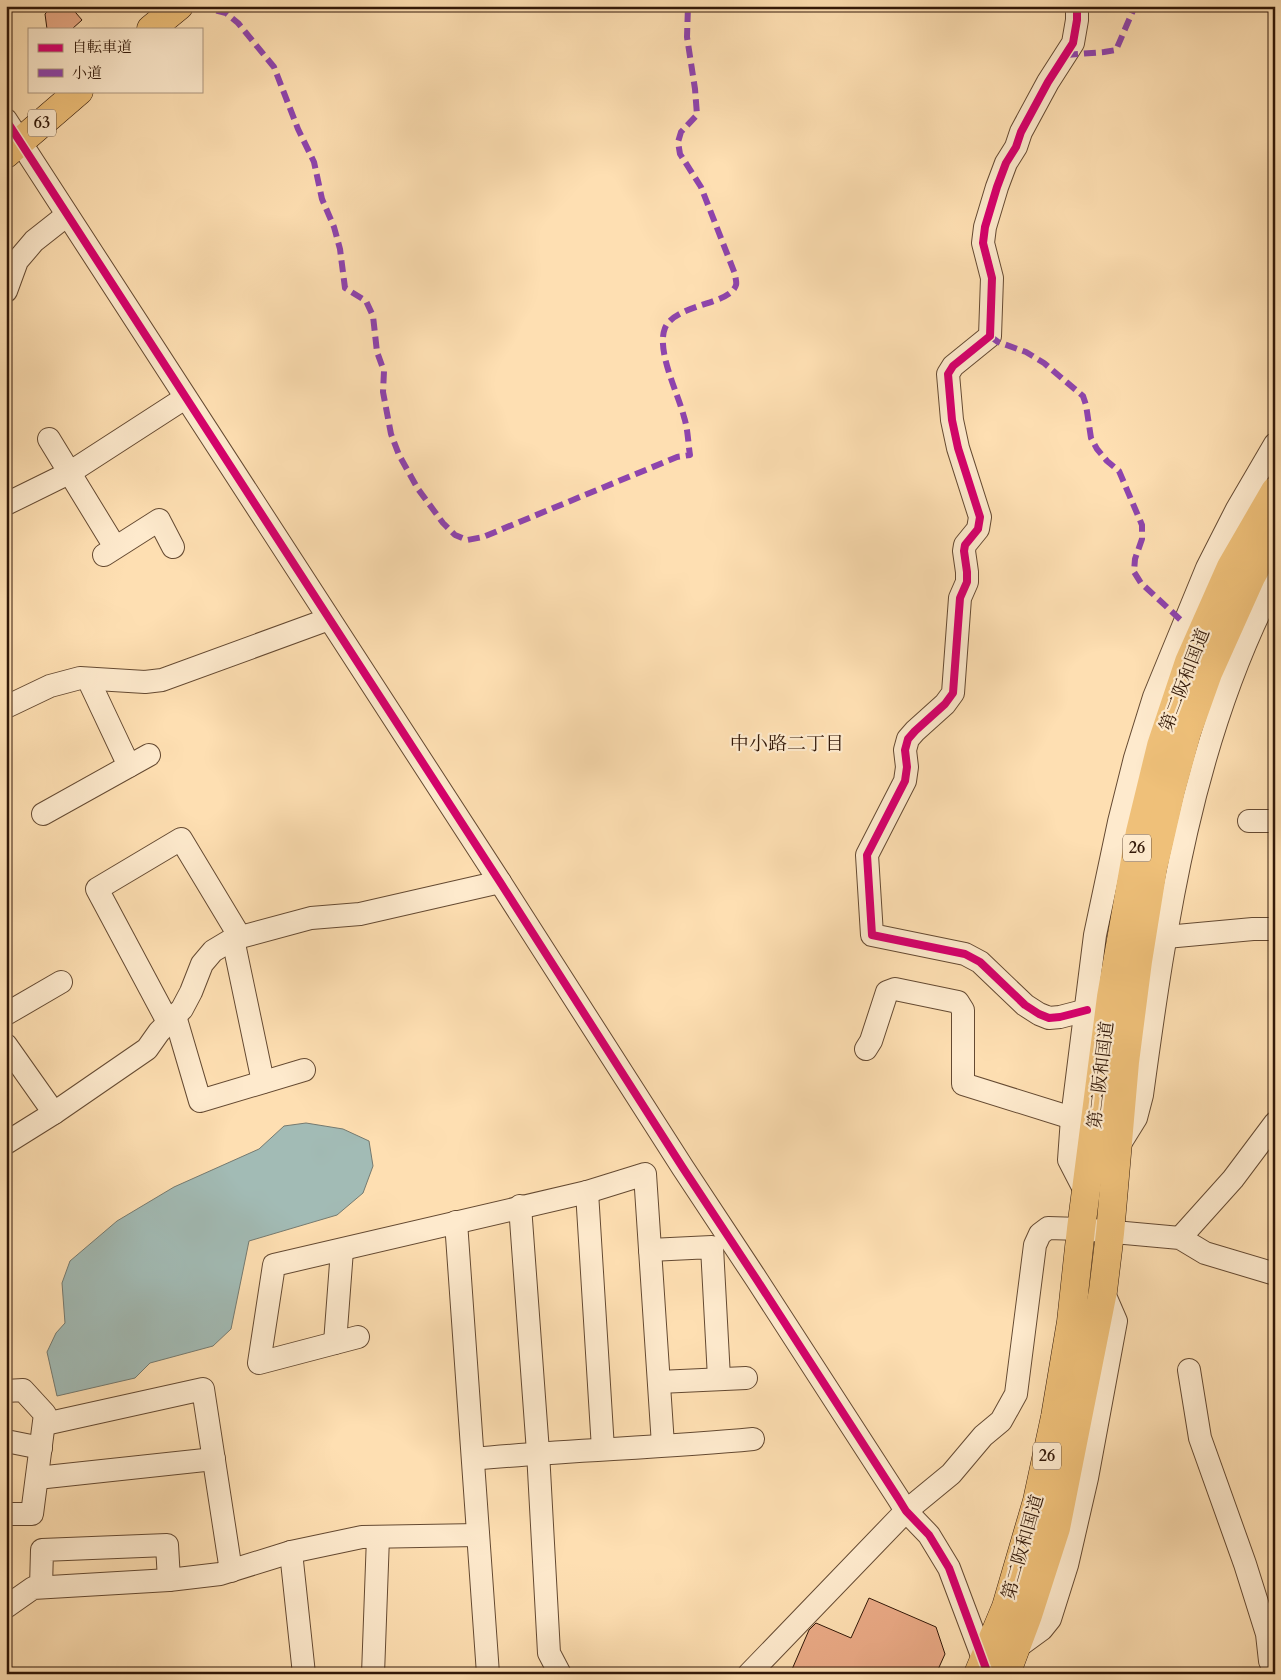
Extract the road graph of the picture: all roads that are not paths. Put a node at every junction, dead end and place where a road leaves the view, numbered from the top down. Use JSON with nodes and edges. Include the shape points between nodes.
{"nodes":[{"id":1,"x":179,"y":6,"type":"edge"},
{"id":2,"x":1077,"y":6,"type":"edge"},
{"id":3,"x":152,"y":28,"type":"edge"},
{"id":4,"x":77,"y":92,"type":"edge"},
{"id":5,"x":11,"y":139,"type":"edge"},
{"id":6,"x":67,"y":215,"type":"junction"},
{"id":7,"x":6,"y":291,"type":"edge"},
{"id":8,"x":185,"y":398,"type":"junction"},
{"id":9,"x":49,"y":439,"type":"dead end"},
{"id":10,"x":1275,"y":444,"type":"edge"},
{"id":11,"x":69,"y":473,"type":"junction"},
{"id":12,"x":1275,"y":491,"type":"edge"},
{"id":13,"x":6,"y":504,"type":"edge"},
{"id":14,"x":1275,"y":534,"type":"edge"},
{"id":15,"x":173,"y":547,"type":"dead end"},
{"id":16,"x":1275,"y":581,"type":"edge"},
{"id":17,"x":329,"y":619,"type":"junction"},
{"id":18,"x":88,"y":679,"type":"junction"},
{"id":19,"x":6,"y":706,"type":"edge"},
{"id":20,"x":149,"y":755,"type":"dead end"},
{"id":21,"x":129,"y":766,"type":"junction"},
{"id":22,"x":43,"y":814,"type":"dead end"},
{"id":23,"x":1249,"y":821,"type":"dead end"},
{"id":24,"x":1275,"y":821,"type":"edge"},
{"id":25,"x":500,"y":882,"type":"junction"},
{"id":26,"x":1275,"y":929,"type":"edge"},
{"id":27,"x":1166,"y":937,"type":"junction"},
{"id":28,"x":236,"y":938,"type":"junction"},
{"id":29,"x":61,"y":982,"type":"dead end"},
{"id":30,"x":1087,"y":1010,"type":"junction"},
{"id":31,"x":6,"y":1014,"type":"edge"},
{"id":32,"x":172,"y":1019,"type":"junction"},
{"id":33,"x":6,"y":1045,"type":"edge"},
{"id":34,"x":866,"y":1049,"type":"dead end"},
{"id":35,"x":304,"y":1070,"type":"dead end"},
{"id":36,"x":263,"y":1082,"type":"junction"},
{"id":37,"x":54,"y":1113,"type":"junction"},
{"id":38,"x":1072,"y":1118,"type":"junction"},
{"id":39,"x":1275,"y":1123,"type":"edge"},
{"id":40,"x":6,"y":1143,"type":"edge"},
{"id":41,"x":1118,"y":1147,"type":"junction"},
{"id":42,"x":1085,"y":1191,"type":"junction"},
{"id":43,"x":587,"y":1192,"type":"junction"},
{"id":44,"x":520,"y":1206,"type":"junction"},
{"id":45,"x":456,"y":1222,"type":"junction"},
{"id":46,"x":1081,"y":1229,"type":"junction"},
{"id":47,"x":1110,"y":1233,"type":"junction"},
{"id":48,"x":1180,"y":1238,"type":"junction"},
{"id":49,"x":342,"y":1250,"type":"junction"},
{"id":50,"x":650,"y":1250,"type":"junction"},
{"id":51,"x":1275,"y":1274,"type":"edge"},
{"id":52,"x":358,"y":1337,"type":"dead end"},
{"id":53,"x":335,"y":1343,"type":"junction"},
{"id":54,"x":1189,"y":1370,"type":"dead end"},
{"id":55,"x":719,"y":1378,"type":"junction"},
{"id":56,"x":746,"y":1378,"type":"dead end"},
{"id":57,"x":659,"y":1382,"type":"junction"},
{"id":58,"x":6,"y":1391,"type":"edge"},
{"id":59,"x":45,"y":1424,"type":"junction"},
{"id":60,"x":753,"y":1439,"type":"dead end"},
{"id":61,"x":6,"y":1441,"type":"edge"},
{"id":62,"x":663,"y":1445,"type":"junction"},
{"id":63,"x":41,"y":1448,"type":"junction"},
{"id":64,"x":603,"y":1449,"type":"junction"},
{"id":65,"x":538,"y":1452,"type":"junction"},
{"id":66,"x":214,"y":1458,"type":"junction"},
{"id":67,"x":473,"y":1459,"type":"junction"},
{"id":68,"x":37,"y":1478,"type":"junction"},
{"id":69,"x":906,"y":1512,"type":"junction"},
{"id":70,"x":6,"y":1514,"type":"edge"},
{"id":71,"x":478,"y":1535,"type":"junction"},
{"id":72,"x":378,"y":1537,"type":"junction"},
{"id":73,"x":291,"y":1552,"type":"junction"},
{"id":74,"x":230,"y":1571,"type":"junction"},
{"id":75,"x":169,"y":1580,"type":"junction"},
{"id":76,"x":41,"y":1587,"type":"junction"},
{"id":77,"x":6,"y":1608,"type":"edge"},
{"id":78,"x":983,"y":1669,"type":"edge"},
{"id":79,"x":1275,"y":1671,"type":"edge"},
{"id":80,"x":304,"y":1674,"type":"edge"},
{"id":81,"x":373,"y":1674,"type":"edge"},
{"id":82,"x":488,"y":1674,"type":"edge"},
{"id":83,"x":560,"y":1674,"type":"edge"},
{"id":84,"x":749,"y":1674,"type":"edge"},
{"id":85,"x":1006,"y":1674,"type":"edge"}],
"edges":[{"from":1,"to":3,"type":"main road"},
{"from":2,"to":30,"type":"street","via":[[1073,43],[1048,82],[1006,163],[985,227],[983,243],[992,278],[990,336],[953,366],[948,374],[958,448],[980,517],[978,529],[964,552],[967,582],[960,598],[953,693],[908,740],[905,781],[867,855],[872,935],[965,954],[980,962],[1026,1005],[1049,1018]]},
{"from":4,"to":5,"type":"main road","number":"63"},
{"from":5,"to":6,"type":"street"},
{"from":6,"to":7,"type":"street","via":[[34,241],[17,261]]},
{"from":6,"to":8,"type":"street"},
{"from":8,"to":11,"type":"street"},
{"from":8,"to":17,"type":"street"},
{"from":9,"to":11,"type":"street"},
{"from":10,"to":30,"type":"street","via":[[1236,509],[1207,568],[1154,697],[1119,822],[1096,935]]},
{"from":11,"to":13,"type":"street"},
{"from":11,"to":15,"type":"street","via":[[109,552],[159,520]]},
{"from":12,"to":42,"type":"main road","name":"第二阪和国道","number":"26","via":[[1231,567],[1189,662],[1161,746],[1140,832],[1112,987]]},
{"from":14,"to":41,"type":"main road","name":"第二阪和国道","number":"26","via":[[1251,577],[1208,673],[1171,790],[1153,868],[1138,961]]},
{"from":16,"to":27,"type":"street","via":[[1217,717],[1185,833]]},
{"from":17,"to":18,"type":"street","via":[[162,680]]},
{"from":17,"to":25,"type":"street"},
{"from":18,"to":19,"type":"street","via":[[50,686]]},
{"from":18,"to":21,"type":"street"},
{"from":20,"to":21,"type":"street"},
{"from":21,"to":22,"type":"street"},
{"from":23,"to":24,"type":"street"},
{"from":25,"to":28,"type":"street","via":[[360,914],[311,918]]},
{"from":25,"to":69,"type":"street"},
{"from":26,"to":27,"type":"street"},
{"from":27,"to":41,"type":"street","via":[[1142,1095],[1136,1118]]},
{"from":28,"to":32,"type":"street","via":[[213,951],[202,964],[182,1009]]},
{"from":28,"to":32,"type":"street","via":[[181,838],[97,889]]},
{"from":28,"to":36,"type":"street"},
{"from":29,"to":31,"type":"street"},
{"from":30,"to":38,"type":"street"},
{"from":32,"to":36,"type":"street","via":[[200,1101]]},
{"from":32,"to":37,"type":"street","via":[[147,1049]]},
{"from":33,"to":37,"type":"street"},
{"from":34,"to":38,"type":"street","via":[[887,992],[895,989],[958,1002],[963,1010],[963,1084]]},
{"from":35,"to":36,"type":"street"},
{"from":37,"to":40,"type":"street"},
{"from":38,"to":42,"type":"street","via":[[1069,1160]]},
{"from":39,"to":48,"type":"street","via":[[1233,1179]]},
{"from":41,"to":47,"type":"main road","name":"第二阪和国道","number":"26"},
{"from":42,"to":46,"type":"main road","name":"第二阪和国道","number":"26"},
{"from":43,"to":44,"type":"street"},
{"from":43,"to":50,"type":"street","via":[[645,1174]]},
{"from":43,"to":64,"type":"street"},
{"from":44,"to":45,"type":"street"},
{"from":44,"to":65,"type":"street"},
{"from":45,"to":49,"type":"street"},
{"from":45,"to":67,"type":"street"},
{"from":46,"to":47,"type":"street"},
{"from":46,"to":69,"type":"street","via":[[1048,1228],[1035,1244],[1016,1394],[1001,1422],[983,1436],[952,1474]]},
{"from":46,"to":78,"type":"main road","name":"第二阪和国道","number":"26","via":[[1071,1322],[1037,1501],[1006,1607]]},
{"from":47,"to":48,"type":"street"},
{"from":47,"to":85,"type":"main road","name":"第二阪和国道","number":"26","via":[[1103,1291],[1056,1528]]},
{"from":48,"to":51,"type":"street","via":[[1205,1253]]},
{"from":49,"to":53,"type":"street"},
{"from":49,"to":53,"type":"street","via":[[274,1265],[259,1363]]},
{"from":50,"to":55,"type":"street","via":[[712,1247]]},
{"from":50,"to":57,"type":"street"},
{"from":52,"to":53,"type":"street"},
{"from":54,"to":79,"type":"street","via":[[1200,1438],[1245,1564]]},
{"from":55,"to":56,"type":"street"},
{"from":55,"to":57,"type":"street"},
{"from":57,"to":62,"type":"street"},
{"from":58,"to":59,"type":"street","via":[[23,1390],[45,1414]]},
{"from":59,"to":63,"type":"street"},
{"from":59,"to":66,"type":"street","via":[[203,1389]]},
{"from":60,"to":62,"type":"street"},
{"from":61,"to":63,"type":"street"},
{"from":62,"to":64,"type":"street"},
{"from":63,"to":68,"type":"street"},
{"from":64,"to":65,"type":"street"},
{"from":65,"to":67,"type":"street"},
{"from":65,"to":83,"type":"street","via":[[549,1653]]},
{"from":66,"to":68,"type":"street"},
{"from":66,"to":74,"type":"street"},
{"from":67,"to":71,"type":"street"},
{"from":68,"to":70,"type":"street","via":[[32,1514]]},
{"from":69,"to":78,"type":"street","via":[[929,1535],[949,1568]]},
{"from":69,"to":84,"type":"street"},
{"from":71,"to":72,"type":"street"},
{"from":71,"to":82,"type":"street"},
{"from":72,"to":73,"type":"street","via":[[362,1537]]},
{"from":72,"to":81,"type":"street"},
{"from":73,"to":74,"type":"street"},
{"from":73,"to":80,"type":"street"},
{"from":74,"to":75,"type":"street"},
{"from":75,"to":76,"type":"street"},
{"from":75,"to":76,"type":"street","via":[[167,1545],[42,1550]]},
{"from":76,"to":77,"type":"street","via":[[33,1588]]}]}
